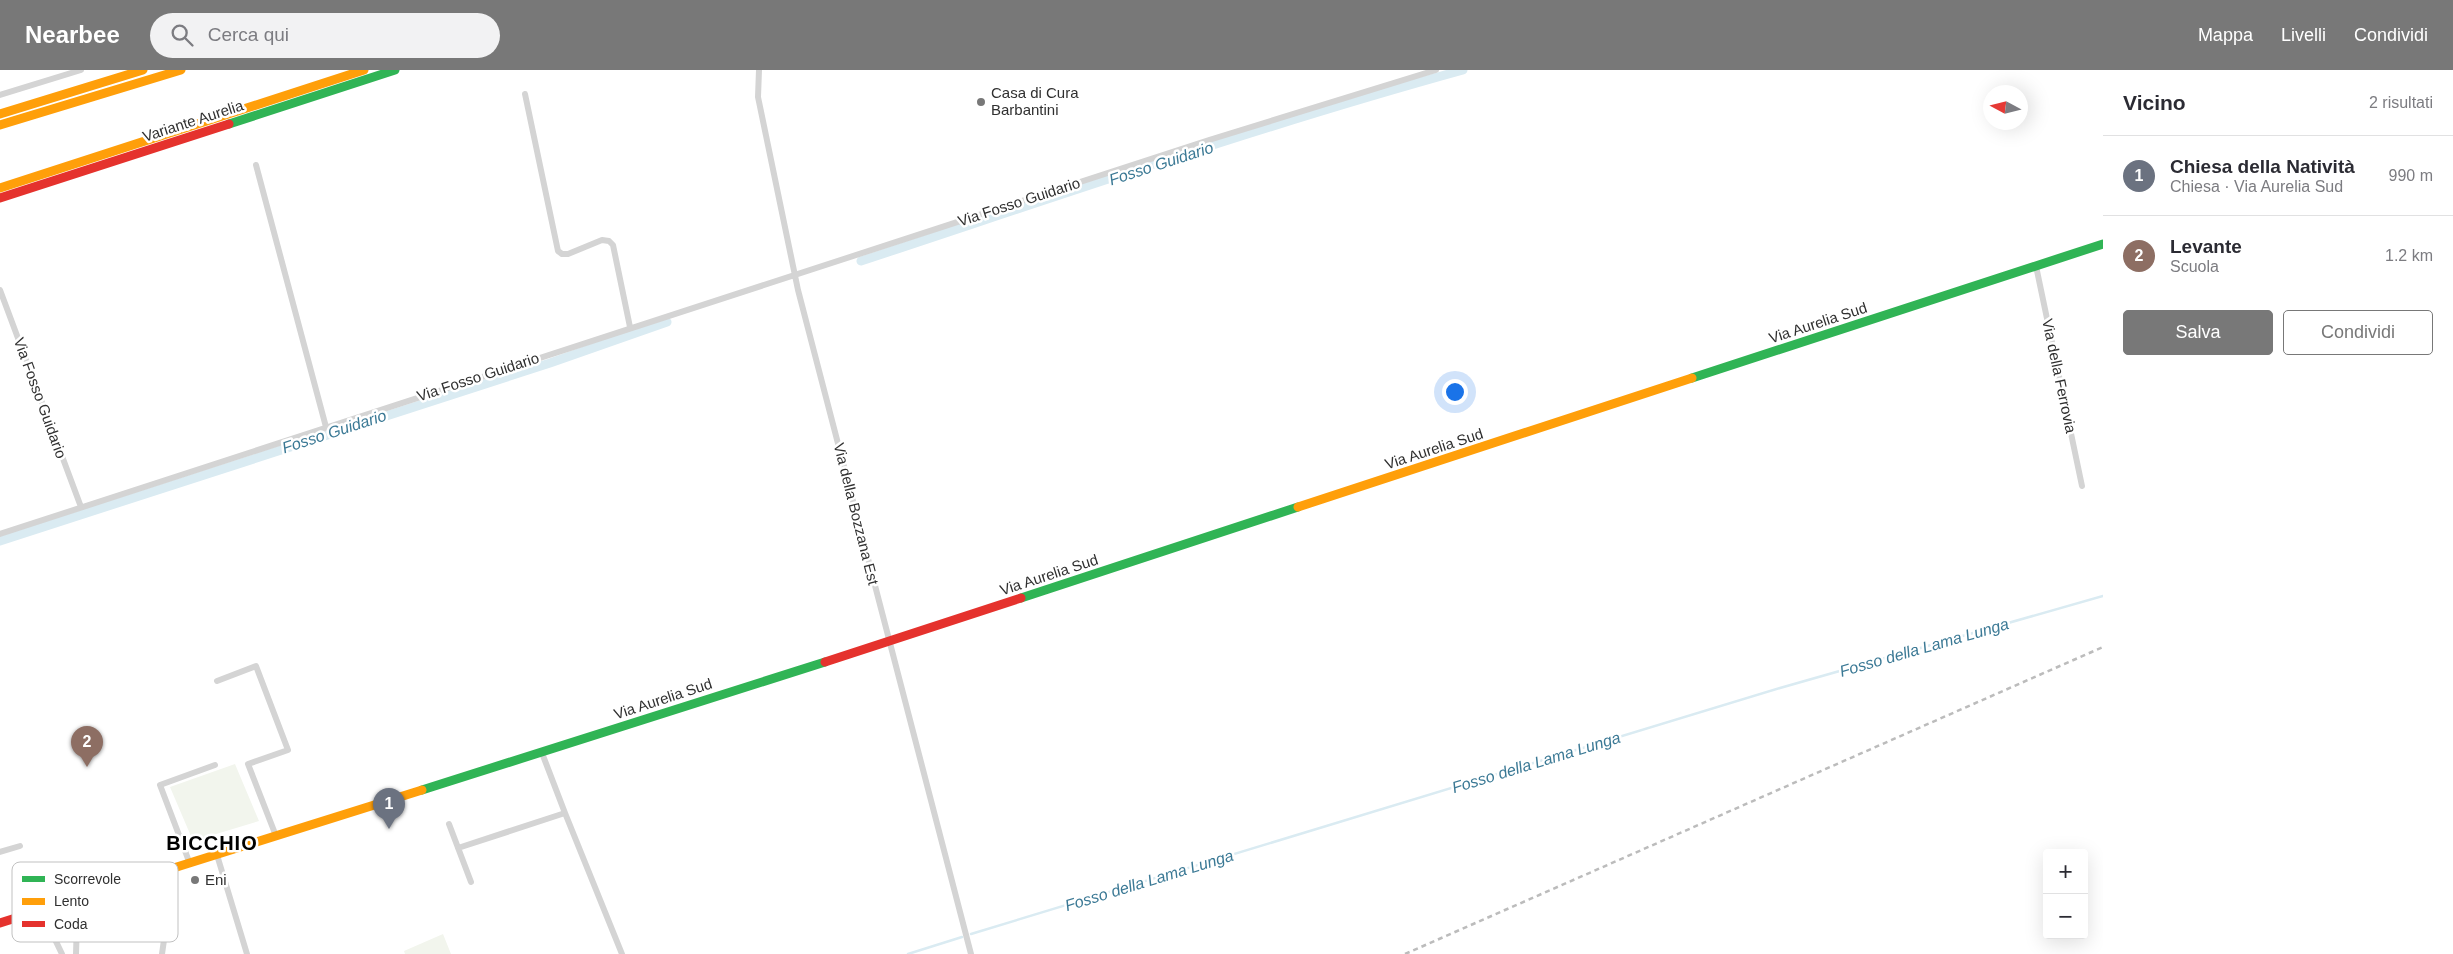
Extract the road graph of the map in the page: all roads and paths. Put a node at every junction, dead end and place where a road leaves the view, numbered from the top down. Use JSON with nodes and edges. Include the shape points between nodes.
{"nodes":[{"id":1,"x":81,"y":70,"type":"edge"},
{"id":2,"x":143,"y":70,"type":"edge"},
{"id":3,"x":182,"y":70,"type":"edge"},
{"id":4,"x":364,"y":70,"type":"edge"},
{"id":5,"x":395,"y":70,"type":"edge"},
{"id":6,"x":759,"y":70,"type":"edge"},
{"id":7,"x":1436,"y":70,"type":"edge"},
{"id":8,"x":525,"y":94,"type":"dead end"},
{"id":9,"x":0,"y":95,"type":"edge"},
{"id":10,"x":0,"y":114,"type":"edge"},
{"id":11,"x":0,"y":125,"type":"edge"},
{"id":12,"x":256,"y":165,"type":"dead end"},
{"id":13,"x":0,"y":188,"type":"edge"},
{"id":14,"x":0,"y":198,"type":"edge"},
{"id":15,"x":2103,"y":244,"type":"edge"},
{"id":16,"x":2036,"y":266,"type":"junction"},
{"id":17,"x":794,"y":274,"type":"junction"},
{"id":18,"x":0,"y":290,"type":"edge"},
{"id":19,"x":630,"y":327,"type":"junction"},
{"id":20,"x":326,"y":427,"type":"junction"},
{"id":21,"x":2082,"y":486,"type":"dead end"},
{"id":22,"x":81,"y":507,"type":"junction"},
{"id":23,"x":0,"y":534,"type":"edge"},
{"id":24,"x":888,"y":641,"type":"junction"},
{"id":25,"x":216,"y":682,"type":"dead end"},
{"id":26,"x":542,"y":753,"type":"junction"},
{"id":27,"x":214,"y":765,"type":"dead end"},
{"id":28,"x":565,"y":813,"type":"junction"},
{"id":29,"x":449,"y":824,"type":"dead end"},
{"id":30,"x":276,"y":836,"type":"junction"},
{"id":31,"x":20,"y":846,"type":"dead end"},
{"id":32,"x":458,"y":848,"type":"junction"},
{"id":33,"x":0,"y":852,"type":"edge"},
{"id":34,"x":217,"y":856,"type":"junction"},
{"id":35,"x":190,"y":864,"type":"junction"},
{"id":36,"x":178,"y":868,"type":"edge"},
{"id":37,"x":471,"y":882,"type":"dead end"},
{"id":38,"x":12,"y":919,"type":"edge"},
{"id":39,"x":0,"y":923,"type":"edge"},
{"id":40,"x":56,"y":942,"type":"edge"},
{"id":41,"x":62,"y":954,"type":"edge"},
{"id":42,"x":247,"y":954,"type":"edge"},
{"id":43,"x":622,"y":954,"type":"edge"},
{"id":44,"x":972,"y":954,"type":"edge"}],
"edges":[{"from":1,"to":9,"type":"street"},
{"from":2,"to":10,"type":"main road"},
{"from":3,"to":11,"type":"main road"},
{"from":4,"to":13,"type":"main road","name":"Variante Aurelia"},
{"from":5,"to":14,"type":"main road","name":"Variante Aurelia"},
{"from":6,"to":17,"type":"street","name":"Via della Bozzana Est","via":[[758,97]]},
{"from":7,"to":17,"type":"street","name":"Via Fosso Guidario"},
{"from":8,"to":19,"type":"street","via":[[558,251],[568,254],[602,240],[613,245]]},
{"from":12,"to":20,"type":"street"},
{"from":15,"to":16,"type":"main road","name":"Via Aurelia Sud"},
{"from":16,"to":21,"type":"street","name":"Via della Ferrovia"},
{"from":16,"to":24,"type":"main road","name":"Via Aurelia Sud"},
{"from":17,"to":19,"type":"street","name":"Via Fosso Guidario"},
{"from":17,"to":24,"type":"street","name":"Via della Bozzana Est"},
{"from":18,"to":22,"type":"street","name":"Via Fosso Guidario"},
{"from":19,"to":20,"type":"street","name":"Via Fosso Guidario"},
{"from":20,"to":22,"type":"street","name":"Via Fosso Guidario"},
{"from":22,"to":23,"type":"street","name":"Via Fosso Guidario"},
{"from":24,"to":26,"type":"main road","name":"Via Aurelia Sud"},
{"from":24,"to":44,"type":"street","name":"Via della Bozzana Est"},
{"from":25,"to":30,"type":"street","via":[[256,666],[288,750],[248,764]]},
{"from":26,"to":28,"type":"street"},
{"from":26,"to":30,"type":"main road","name":"Via Aurelia Sud"},
{"from":27,"to":35,"type":"street","via":[[160,785]]},
{"from":28,"to":32,"type":"street"},
{"from":28,"to":43,"type":"street"},
{"from":29,"to":32,"type":"street"},
{"from":30,"to":34,"type":"main road","name":"Via Aurelia Sud"},
{"from":31,"to":33,"type":"street"},
{"from":32,"to":37,"type":"street"},
{"from":34,"to":35,"type":"main road","name":"Via Aurelia Sud"},
{"from":34,"to":42,"type":"street"},
{"from":35,"to":36,"type":"main road","name":"Via Aurelia Sud"},
{"from":38,"to":39,"type":"main road","name":"Via Aurelia Sud"},
{"from":40,"to":41,"type":"street"}]}
